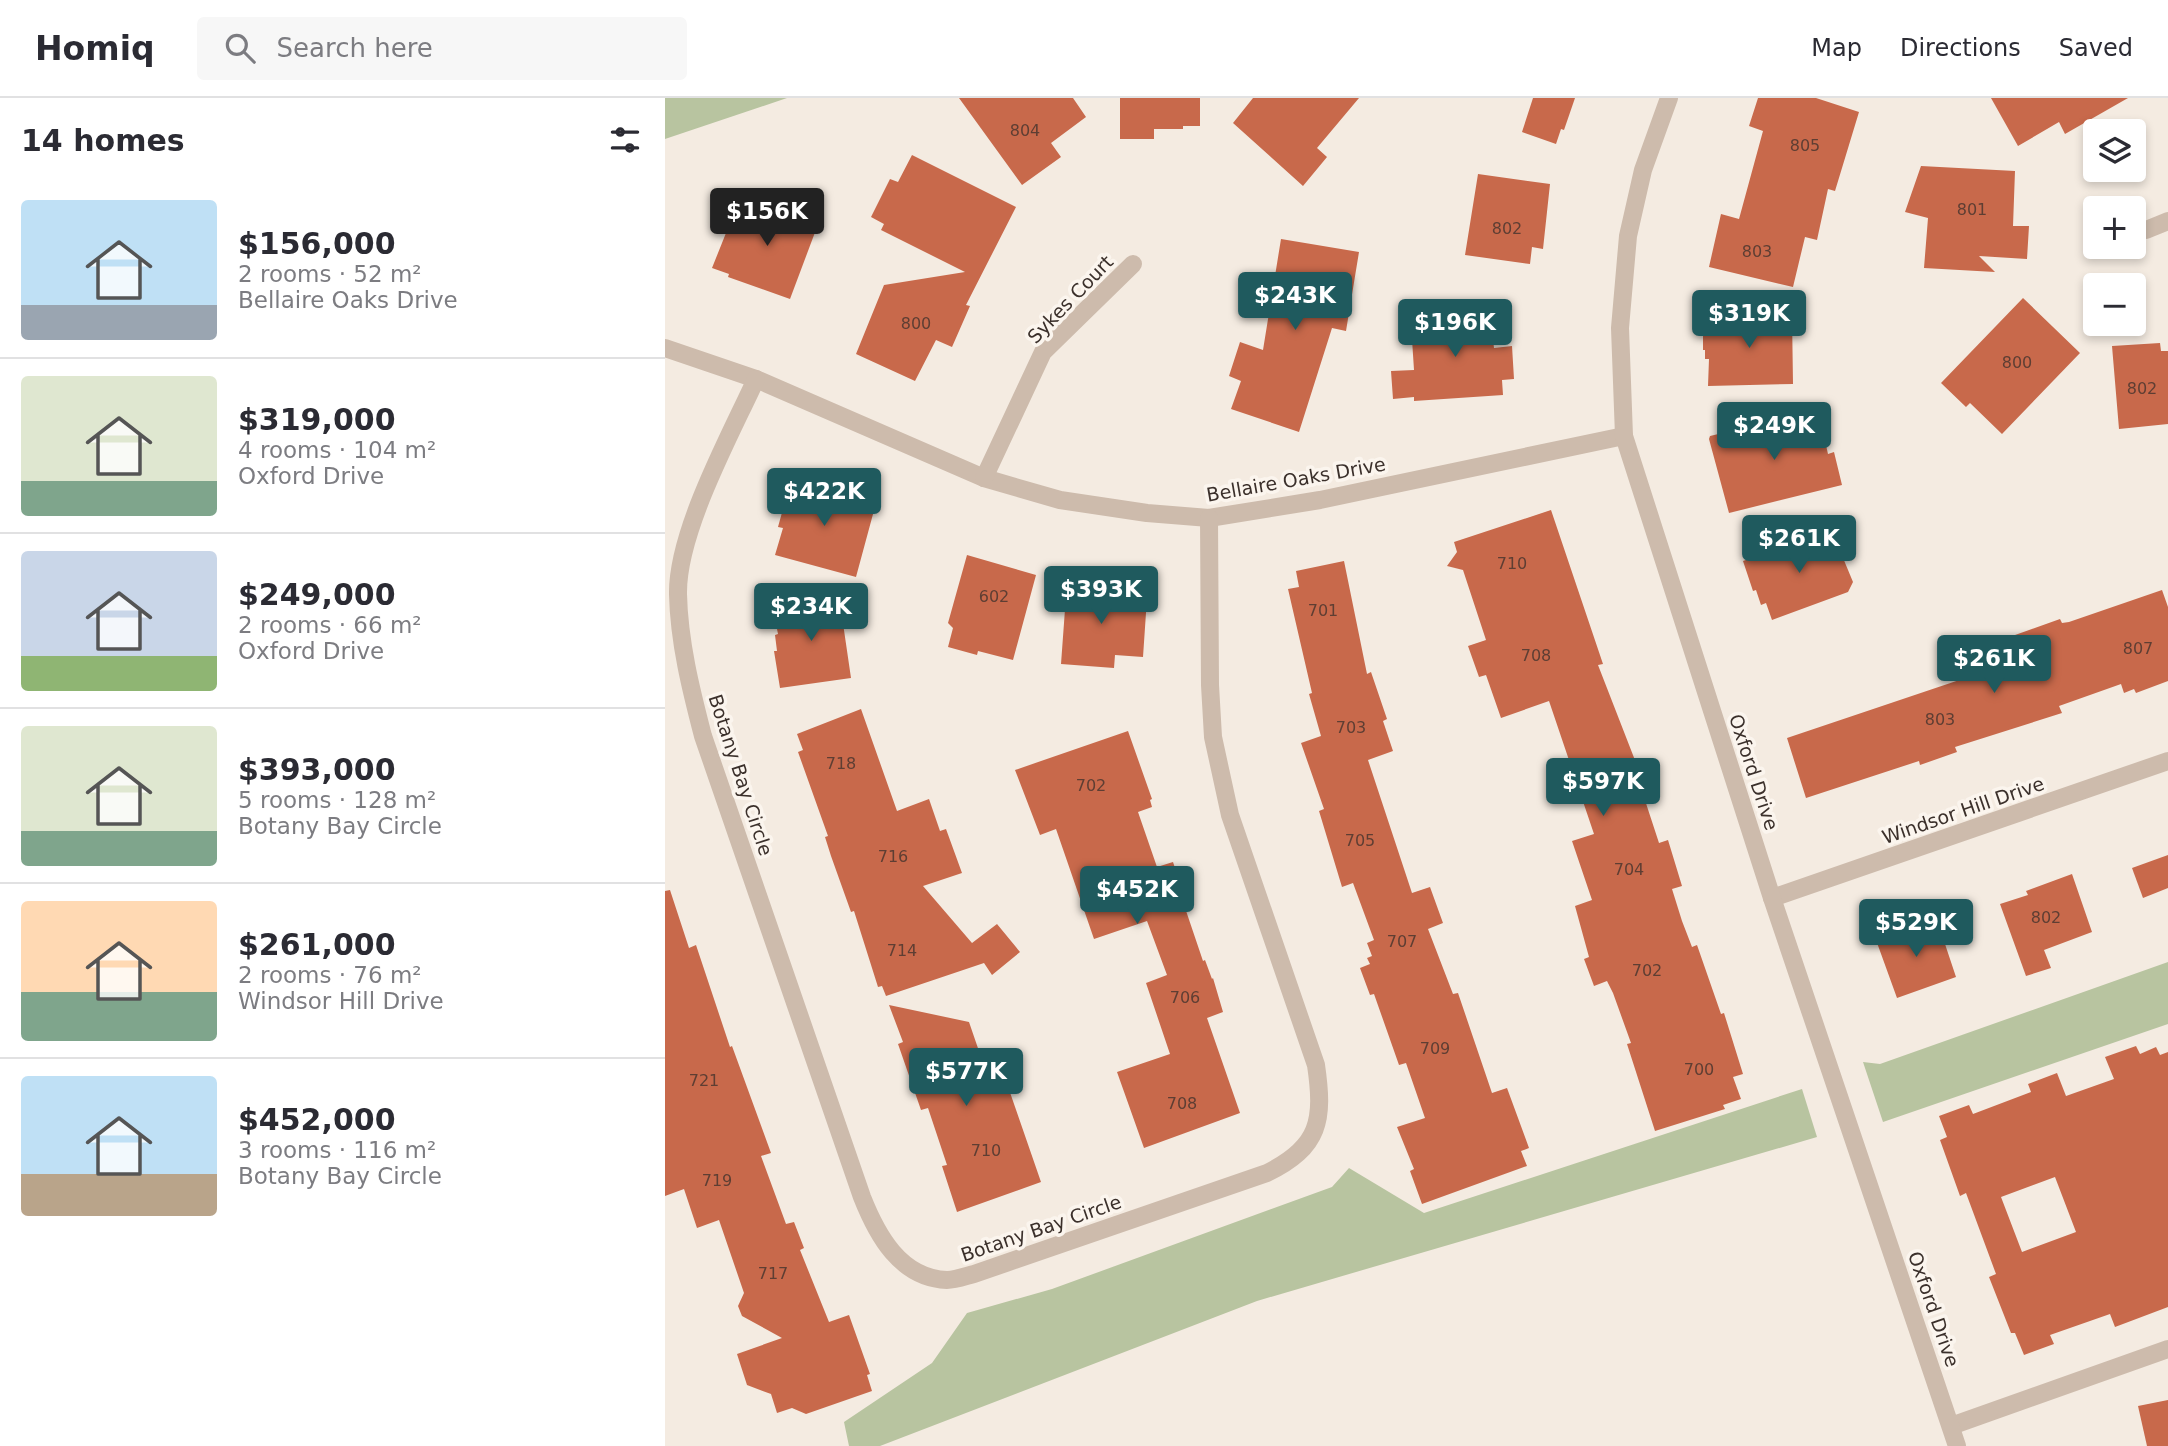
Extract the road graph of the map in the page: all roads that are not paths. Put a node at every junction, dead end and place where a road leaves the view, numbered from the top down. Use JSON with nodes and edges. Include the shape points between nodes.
{"nodes":[{"id":1,"x":1669,"y":98,"type":"edge"},
{"id":2,"x":2168,"y":221,"type":"edge"},
{"id":3,"x":2146,"y":230,"type":"dead end"},
{"id":4,"x":1133,"y":264,"type":"dead end"},
{"id":5,"x":665,"y":348,"type":"edge"},
{"id":6,"x":756,"y":379,"type":"junction"},
{"id":7,"x":1624,"y":436,"type":"junction"},
{"id":8,"x":984,"y":478,"type":"junction"},
{"id":9,"x":1209,"y":517,"type":"junction"},
{"id":10,"x":2168,"y":761,"type":"edge"},
{"id":11,"x":1772,"y":898,"type":"junction"},
{"id":12,"x":2168,"y":1349,"type":"edge"},
{"id":13,"x":1951,"y":1426,"type":"junction"},
{"id":14,"x":1957,"y":1446,"type":"edge"}],
"edges":[{"from":1,"to":7,"type":"street","name":"Oxford Drive","via":[[1643,170],[1628,236],[1619,328]]},
{"from":2,"to":3,"type":"street"},
{"from":4,"to":8,"type":"street","name":"Sykes Court","via":[[1043,352]]},
{"from":5,"to":6,"type":"street","name":"Bellaire Oaks Drive"},
{"from":6,"to":8,"type":"street","name":"Bellaire Oaks Drive"},
{"from":6,"to":9,"type":"street","name":"Botany Bay Circle","via":[[695,515],[682,563],[678,593],[689,679],[703,736],[872,1222],[897,1258],[930,1277],[949,1280],[974,1274],[1267,1173],[1307,1146],[1317,1123],[1316,1065],[1230,815],[1213,737]]},
{"from":7,"to":9,"type":"street","name":"Bellaire Oaks Drive","via":[[1320,500]]},
{"from":7,"to":11,"type":"street","name":"Oxford Drive"},
{"from":8,"to":9,"type":"street","name":"Bellaire Oaks Drive","via":[[1061,499],[1147,513]]},
{"from":10,"to":11,"type":"street","name":"Windsor Hill Drive"},
{"from":11,"to":13,"type":"street","name":"Oxford Drive"},
{"from":12,"to":13,"type":"street"},
{"from":13,"to":14,"type":"street","name":"Oxford Drive"}]}
